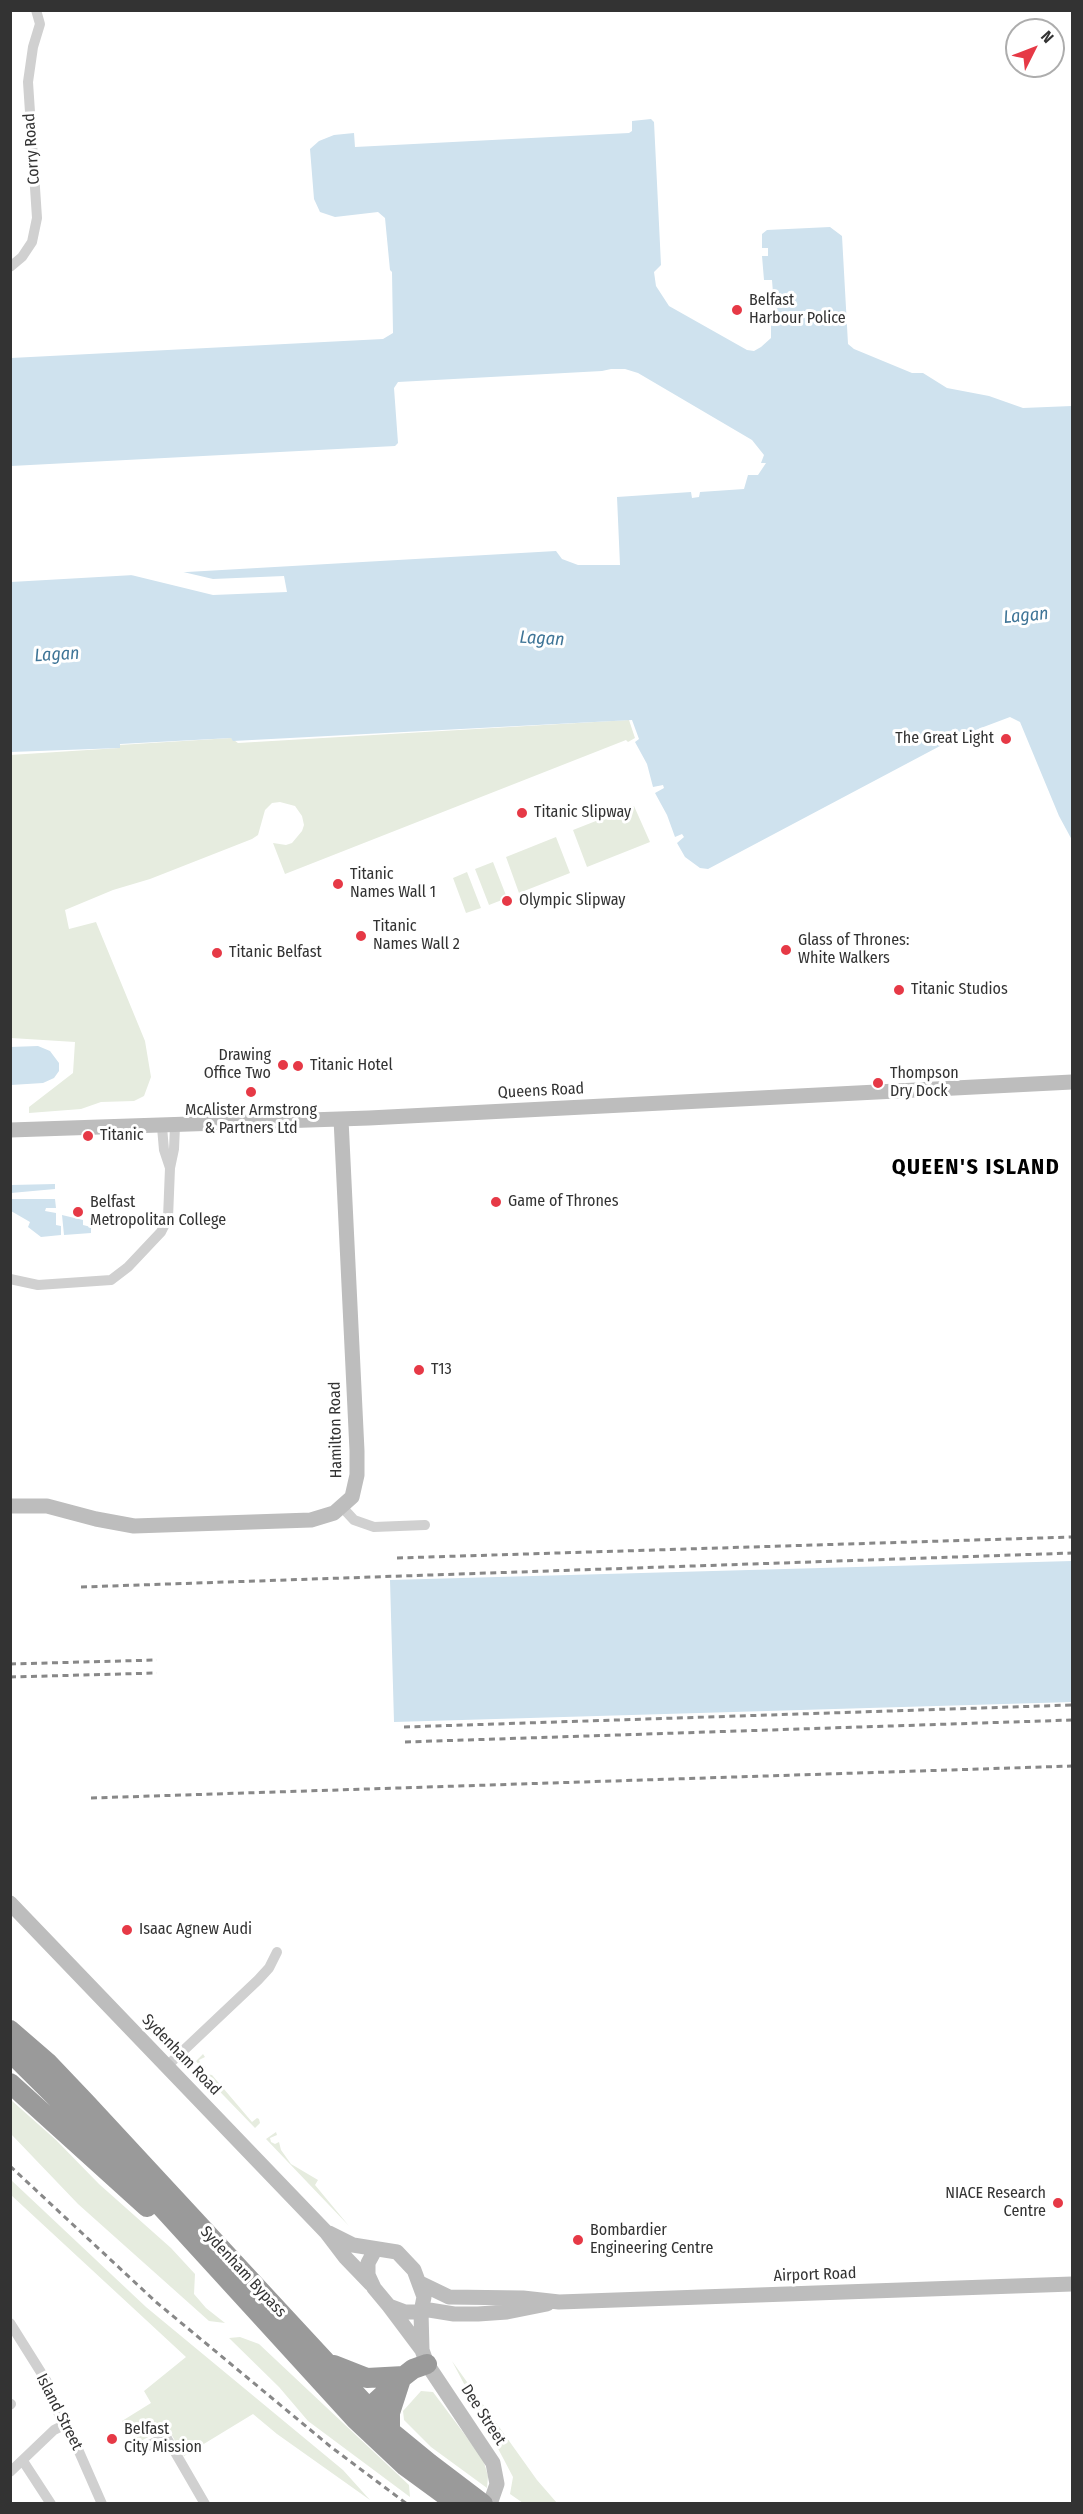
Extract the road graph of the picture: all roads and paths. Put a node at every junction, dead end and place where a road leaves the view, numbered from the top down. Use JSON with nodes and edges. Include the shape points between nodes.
{"nodes":[{"id":1,"x":36,"y":10,"type":"edge"},
{"id":2,"x":10,"y":267,"type":"edge"},
{"id":3,"x":1072,"y":1082,"type":"edge"},
{"id":4,"x":341,"y":1119,"type":"junction"},
{"id":5,"x":169,"y":1126,"type":"junction"},
{"id":6,"x":10,"y":1130,"type":"edge"},
{"id":7,"x":10,"y":1279,"type":"edge"},
{"id":8,"x":10,"y":1506,"type":"edge"},
{"id":9,"x":342,"y":1507,"type":"junction"},
{"id":10,"x":425,"y":1525,"type":"dead end"},
{"id":11,"x":10,"y":1903,"type":"edge"},
{"id":12,"x":277,"y":1952,"type":"dead end"},
{"id":13,"x":10,"y":2030,"type":"edge"},
{"id":14,"x":10,"y":2052,"type":"edge"},
{"id":15,"x":167,"y":2067,"type":"junction"},
{"id":16,"x":10,"y":2083,"type":"edge"},
{"id":17,"x":182,"y":2229,"type":"junction"},
{"id":18,"x":326,"y":2232,"type":"junction"},
{"id":19,"x":375,"y":2250,"type":"junction"},
{"id":20,"x":420,"y":2283,"type":"junction"},
{"id":21,"x":371,"y":2284,"type":"junction"},
{"id":22,"x":1072,"y":2284,"type":"edge"},
{"id":23,"x":559,"y":2302,"type":"junction"},
{"id":24,"x":389,"y":2306,"type":"junction"},
{"id":25,"x":422,"y":2310,"type":"junction"},
{"id":26,"x":10,"y":2323,"type":"edge"},
{"id":27,"x":424,"y":2357,"type":"junction"},
{"id":28,"x":326,"y":2362,"type":"junction"},
{"id":29,"x":402,"y":2378,"type":"junction"},
{"id":30,"x":362,"y":2414,"type":"junction"},
{"id":31,"x":66,"y":2424,"type":"junction"},
{"id":32,"x":390,"y":2431,"type":"junction"},
{"id":33,"x":143,"y":2448,"type":"dead end"},
{"id":34,"x":22,"y":2461,"type":"junction"},
{"id":35,"x":10,"y":2472,"type":"edge"},
{"id":36,"x":489,"y":2500,"type":"edge"},
{"id":37,"x":51,"y":2504,"type":"edge"},
{"id":38,"x":102,"y":2504,"type":"edge"},
{"id":39,"x":205,"y":2504,"type":"edge"},
{"id":40,"x":457,"y":2504,"type":"edge"}],
"edges":[{"from":1,"to":2,"type":"street","name":"Corry Road","via":[[40,24],[28,82],[37,218],[32,242]]},
{"from":3,"to":4,"type":"street","name":"Queens Road"},
{"from":4,"to":5,"type":"street","name":"Queens Road"},
{"from":4,"to":9,"type":"street","name":"Hamilton Road","via":[[357,1451],[352,1497]]},
{"from":5,"to":6,"type":"street","name":"Queens Road"},
{"from":5,"to":7,"type":"street","via":[[164,1150],[170,1168],[168,1218],[161,1232],[128,1268],[111,1280],[38,1285]]},
{"from":8,"to":9,"type":"street","via":[[47,1506],[134,1526],[311,1520]]},
{"from":9,"to":10,"type":"street","via":[[354,1520],[374,1527]]},
{"from":11,"to":15,"type":"street","name":"Sydenham Road"},
{"from":12,"to":15,"type":"street","via":[[258,1980]]},
{"from":13,"to":28,"type":"highway","name":"Sydenham Bypass","via":[[47,2062]]},
{"from":14,"to":17,"type":"highway","name":"Sydenham Bypass","via":[[67,2106]]},
{"from":15,"to":18,"type":"street","name":"Sydenham Road"},
{"from":16,"to":17,"type":"highway","via":[[153,2213]]},
{"from":17,"to":30,"type":"highway","name":"Sydenham Bypass"},
{"from":18,"to":19,"type":"street","name":"Sydenham Road"},
{"from":18,"to":21,"type":"street","name":"Sydenham Road"},
{"from":19,"to":20,"type":"street","via":[[397,2252]]},
{"from":19,"to":21,"type":"street","via":[[368,2264]]},
{"from":20,"to":23,"type":"street","name":"Airport Road","via":[[449,2297]]},
{"from":20,"to":25,"type":"street"},
{"from":21,"to":24,"type":"street"},
{"from":22,"to":23,"type":"street","name":"Airport Road"},
{"from":23,"to":25,"type":"street","name":"Airport Road","via":[[478,2314]]},
{"from":24,"to":25,"type":"street","via":[[405,2312]]},
{"from":24,"to":27,"type":"street","name":"Dee Street"},
{"from":25,"to":27,"type":"street"},
{"from":26,"to":31,"type":"street","name":"Island Street","via":[[47,2382],[53,2403]]},
{"from":27,"to":29,"type":"highway"},
{"from":27,"to":36,"type":"street","name":"Dee Street","via":[[494,2463],[497,2473]]},
{"from":28,"to":29,"type":"highway","via":[[367,2378]]},
{"from":28,"to":30,"type":"highway","name":"Sydenham Bypass"},
{"from":29,"to":30,"type":"highway"},
{"from":29,"to":32,"type":"highway","via":[[390,2413]]},
{"from":30,"to":32,"type":"highway","name":"Sydenham Bypass"},
{"from":30,"to":40,"type":"highway","name":"Sydenham Bypass","via":[[405,2466]]},
{"from":31,"to":34,"type":"street","via":[[54,2430]]},
{"from":31,"to":38,"type":"street","name":"Island Street"},
{"from":32,"to":36,"type":"highway","name":"Sydenham Bypass","via":[[429,2463]]},
{"from":33,"to":39,"type":"street","via":[[164,2433]]},
{"from":34,"to":35,"type":"street"},
{"from":34,"to":37,"type":"street"}]}
